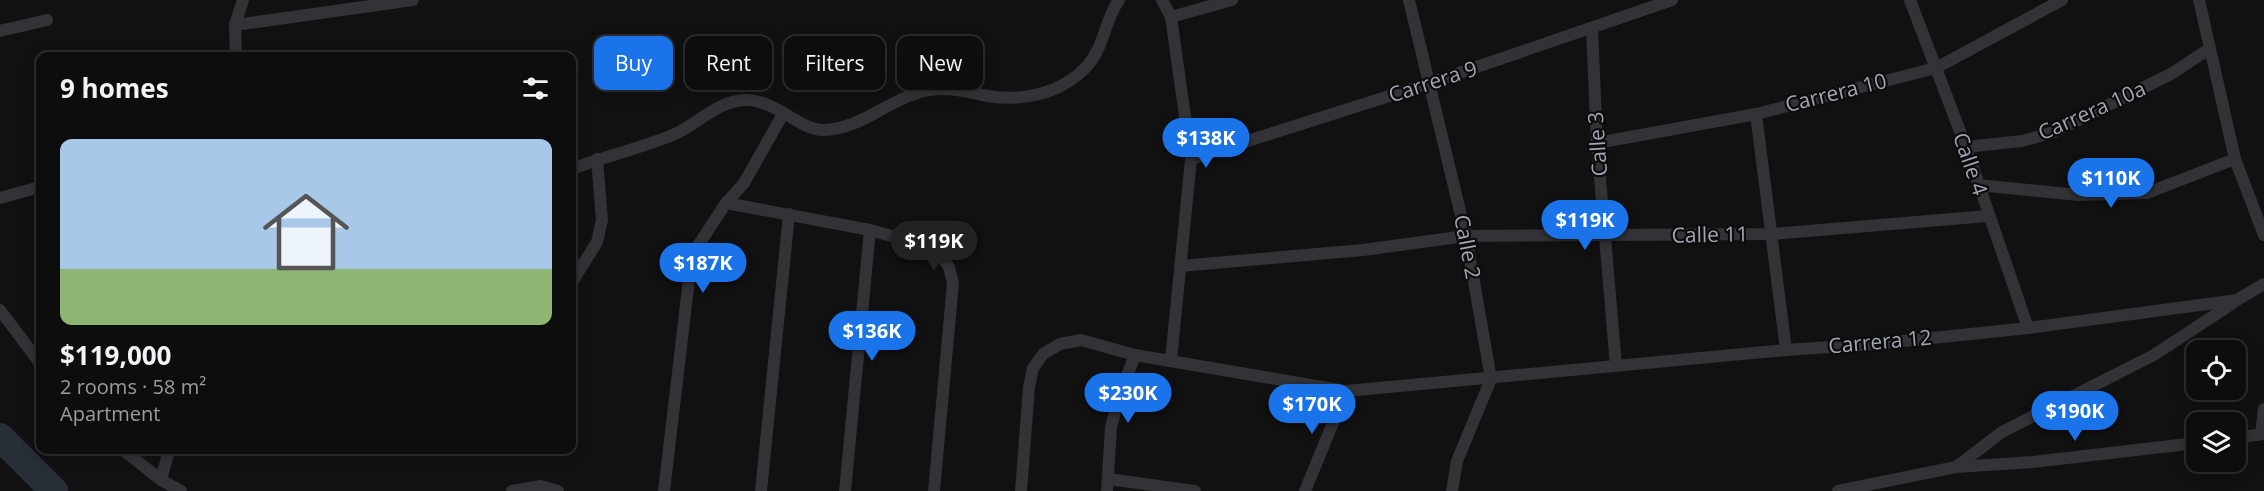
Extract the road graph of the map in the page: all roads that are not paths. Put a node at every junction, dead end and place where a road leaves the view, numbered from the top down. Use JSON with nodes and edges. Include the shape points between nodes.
{"nodes":[{"id":1,"x":243,"y":0,"type":"edge"},
{"id":2,"x":413,"y":0,"type":"edge"},
{"id":3,"x":1119,"y":0,"type":"edge"},
{"id":4,"x":1161,"y":0,"type":"edge"},
{"id":5,"x":1232,"y":0,"type":"edge"},
{"id":6,"x":1408,"y":0,"type":"edge"},
{"id":7,"x":1672,"y":0,"type":"edge"},
{"id":8,"x":1910,"y":0,"type":"edge"},
{"id":9,"x":2062,"y":0,"type":"edge"},
{"id":10,"x":2199,"y":0,"type":"edge"},
{"id":11,"x":366,"y":4,"type":"edge"},
{"id":12,"x":1171,"y":17,"type":"junction"},
{"id":13,"x":47,"y":20,"type":"dead end"},
{"id":14,"x":235,"y":25,"type":"junction"},
{"id":15,"x":1592,"y":29,"type":"junction"},
{"id":16,"x":0,"y":31,"type":"edge"},
{"id":17,"x":2209,"y":49,"type":"junction"},
{"id":18,"x":236,"y":52,"type":"edge"},
{"id":19,"x":1936,"y":68,"type":"junction"},
{"id":20,"x":1430,"y":83,"type":"junction"},
{"id":21,"x":783,"y":114,"type":"junction"},
{"id":22,"x":1756,"y":114,"type":"junction"},
{"id":23,"x":1597,"y":143,"type":"junction"},
{"id":24,"x":1966,"y":147,"type":"junction"},
{"id":25,"x":597,"y":159,"type":"junction"},
{"id":26,"x":1191,"y":159,"type":"junction"},
{"id":27,"x":2235,"y":159,"type":"junction"},
{"id":28,"x":576,"y":167,"type":"edge"},
{"id":29,"x":1977,"y":185,"type":"junction"},
{"id":30,"x":36,"y":188,"type":"edge"},
{"id":31,"x":0,"y":198,"type":"edge"},
{"id":32,"x":726,"y":203,"type":"junction"},
{"id":33,"x":789,"y":214,"type":"junction"},
{"id":34,"x":1988,"y":216,"type":"junction"},
{"id":35,"x":870,"y":230,"type":"junction"},
{"id":36,"x":1771,"y":234,"type":"junction"},
{"id":37,"x":2264,"y":235,"type":"edge"},
{"id":38,"x":1466,"y":236,"type":"junction"},
{"id":39,"x":1606,"y":236,"type":"junction"},
{"id":40,"x":1180,"y":266,"type":"junction"},
{"id":41,"x":576,"y":276,"type":"edge"},
{"id":42,"x":2264,"y":284,"type":"edge"},
{"id":43,"x":2237,"y":300,"type":"junction"},
{"id":44,"x":0,"y":310,"type":"edge"},
{"id":45,"x":2028,"y":328,"type":"junction"},
{"id":46,"x":1786,"y":350,"type":"junction"},
{"id":47,"x":1135,"y":355,"type":"junction"},
{"id":48,"x":36,"y":358,"type":"edge"},
{"id":49,"x":1172,"y":360,"type":"junction"},
{"id":50,"x":1616,"y":366,"type":"junction"},
{"id":51,"x":1491,"y":379,"type":"junction"},
{"id":52,"x":1346,"y":391,"type":"junction"},
{"id":53,"x":2264,"y":409,"type":"edge"},
{"id":54,"x":2263,"y":434,"type":"edge"},
{"id":55,"x":2246,"y":436,"type":"edge"},
{"id":56,"x":2186,"y":444,"type":"edge"},
{"id":57,"x":128,"y":454,"type":"edge"},
{"id":58,"x":168,"y":454,"type":"edge"},
{"id":59,"x":1956,"y":467,"type":"junction"},
{"id":60,"x":161,"y":480,"type":"junction"},
{"id":61,"x":1108,"y":485,"type":"edge"},
{"id":62,"x":181,"y":491,"type":"edge"},
{"id":63,"x":512,"y":491,"type":"edge"},
{"id":64,"x":558,"y":491,"type":"edge"},
{"id":65,"x":664,"y":491,"type":"edge"},
{"id":66,"x":761,"y":491,"type":"edge"},
{"id":67,"x":845,"y":491,"type":"edge"},
{"id":68,"x":934,"y":491,"type":"edge"},
{"id":69,"x":1021,"y":491,"type":"edge"},
{"id":70,"x":1195,"y":491,"type":"edge"},
{"id":71,"x":1305,"y":491,"type":"edge"},
{"id":72,"x":1452,"y":491,"type":"edge"},
{"id":73,"x":1838,"y":491,"type":"edge"}],
"edges":[{"from":1,"to":14,"type":"street"},
{"from":2,"to":11,"type":"street"},
{"from":3,"to":21,"type":"street","via":[[1102,45],[1088,65],[1050,91],[1024,98],[928,90],[907,96],[855,124],[822,130]]},
{"from":4,"to":12,"type":"street"},
{"from":5,"to":12,"type":"street"},
{"from":6,"to":20,"type":"street","name":"Calle 2"},
{"from":7,"to":15,"type":"street","name":"Carrera 9"},
{"from":8,"to":19,"type":"street","name":"Calle 4"},
{"from":9,"to":19,"type":"street","name":"Carrera 10"},
{"from":10,"to":17,"type":"street"},
{"from":11,"to":14,"type":"street"},
{"from":12,"to":26,"type":"street"},
{"from":13,"to":16,"type":"street"},
{"from":14,"to":18,"type":"street"},
{"from":15,"to":20,"type":"street","name":"Carrera 9"},
{"from":15,"to":23,"type":"street","name":"Calle 3"},
{"from":17,"to":24,"type":"street","name":"Carrera 10a","via":[[2171,74],[2054,132],[2022,141]]},
{"from":17,"to":27,"type":"street"},
{"from":19,"to":22,"type":"street","name":"Carrera 10"},
{"from":19,"to":24,"type":"street","name":"Calle 4"},
{"from":20,"to":26,"type":"street","name":"Carrera 9"},
{"from":20,"to":38,"type":"street","name":"Calle 2"},
{"from":21,"to":25,"type":"street","via":[[766,102],[743,100],[715,108],[677,133]]},
{"from":21,"to":32,"type":"street","via":[[744,183]]},
{"from":22,"to":23,"type":"street","name":"Carrera 10"},
{"from":22,"to":36,"type":"street"},
{"from":23,"to":39,"type":"street","name":"Calle 3"},
{"from":24,"to":29,"type":"street","name":"Calle 4"},
{"from":25,"to":28,"type":"street"},
{"from":25,"to":41,"type":"street","via":[[602,220],[597,242]]},
{"from":26,"to":40,"type":"street"},
{"from":27,"to":29,"type":"street","via":[[2147,193],[2079,195]]},
{"from":27,"to":37,"type":"street"},
{"from":29,"to":34,"type":"street","name":"Calle 4"},
{"from":30,"to":31,"type":"street"},
{"from":32,"to":33,"type":"street"},
{"from":32,"to":65,"type":"street","via":[[699,244],[690,271]]},
{"from":33,"to":35,"type":"street"},
{"from":33,"to":66,"type":"street"},
{"from":34,"to":36,"type":"street","name":"Calle 11"},
{"from":34,"to":45,"type":"street","name":"Calle 4"},
{"from":35,"to":67,"type":"street"},
{"from":35,"to":68,"type":"street","via":[[938,252],[949,267],[953,283]]},
{"from":36,"to":39,"type":"street","name":"Calle 11"},
{"from":36,"to":46,"type":"street"},
{"from":38,"to":39,"type":"street","name":"Calle 11"},
{"from":38,"to":40,"type":"street","name":"Calle 11"},
{"from":38,"to":51,"type":"street","name":"Calle 2"},
{"from":39,"to":50,"type":"street","name":"Calle 3"},
{"from":40,"to":49,"type":"street"},
{"from":42,"to":43,"type":"street","name":"Carrera 12"},
{"from":43,"to":45,"type":"street","name":"Carrera 12"},
{"from":43,"to":59,"type":"street","via":[[2154,355],[2002,432]]},
{"from":44,"to":48,"type":"street"},
{"from":45,"to":46,"type":"street","name":"Carrera 12"},
{"from":46,"to":50,"type":"street","name":"Carrera 12"},
{"from":47,"to":49,"type":"street","name":"Carrera 12"},
{"from":47,"to":61,"type":"street","via":[[1111,427]]},
{"from":47,"to":69,"type":"street","name":"Carrera 12","via":[[1081,340],[1060,344],[1043,354],[1033,368],[1029,387]]},
{"from":49,"to":52,"type":"street","name":"Carrera 12"},
{"from":50,"to":51,"type":"street","name":"Carrera 12"},
{"from":51,"to":52,"type":"street","name":"Carrera 12"},
{"from":51,"to":72,"type":"street","via":[[1457,461]]},
{"from":52,"to":71,"type":"street"},
{"from":53,"to":54,"type":"street"},
{"from":54,"to":55,"type":"street"},
{"from":56,"to":59,"type":"street"},
{"from":57,"to":60,"type":"street"},
{"from":58,"to":60,"type":"street"},
{"from":59,"to":73,"type":"street"},
{"from":60,"to":62,"type":"street"},
{"from":61,"to":70,"type":"street"},
{"from":63,"to":64,"type":"street","via":[[541,486]]}]}
